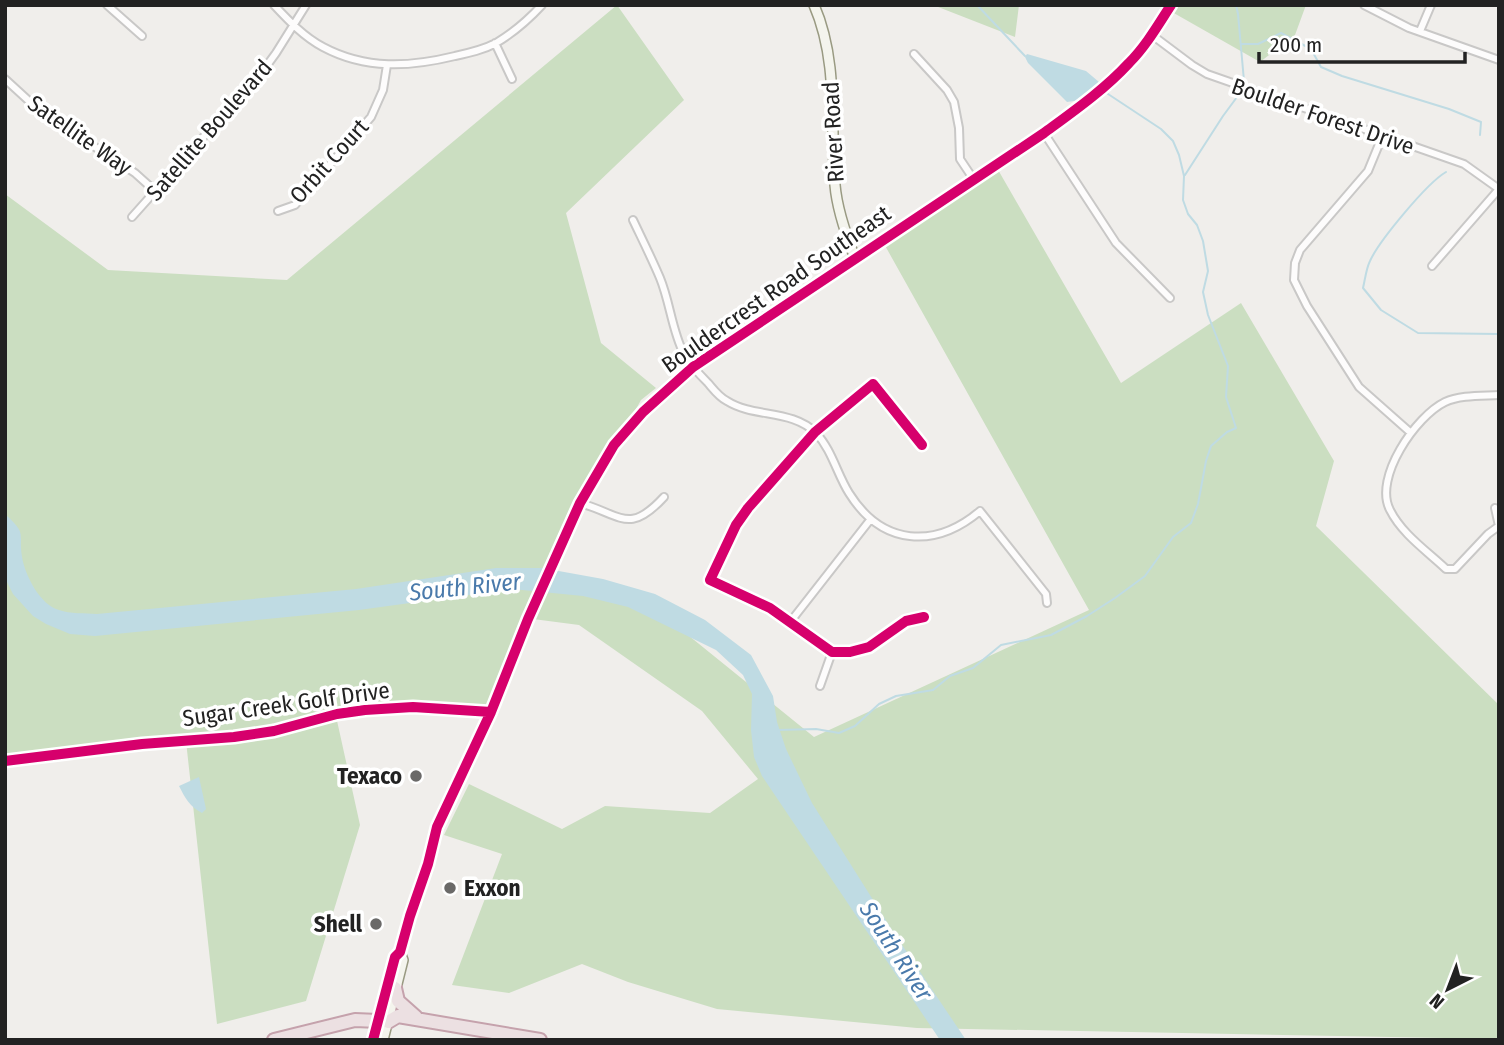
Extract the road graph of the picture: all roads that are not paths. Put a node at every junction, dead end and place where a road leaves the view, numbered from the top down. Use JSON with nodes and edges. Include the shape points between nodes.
{"nodes":[{"id":1,"x":107,"y":5,"type":"edge"},
{"id":2,"x":274,"y":5,"type":"edge"},
{"id":3,"x":306,"y":5,"type":"edge"},
{"id":4,"x":542,"y":5,"type":"edge"},
{"id":5,"x":814,"y":5,"type":"edge"},
{"id":6,"x":1171,"y":5,"type":"edge"},
{"id":7,"x":1364,"y":5,"type":"edge"},
{"id":8,"x":1431,"y":5,"type":"edge"},
{"id":9,"x":294,"y":25,"type":"junction"},
{"id":10,"x":1420,"y":32,"type":"junction"},
{"id":11,"x":1152,"y":35,"type":"junction"},
{"id":12,"x":142,"y":36,"type":"dead end"},
{"id":13,"x":495,"y":43,"type":"junction"},
{"id":14,"x":914,"y":54,"type":"dead end"},
{"id":15,"x":1499,"y":60,"type":"edge"},
{"id":16,"x":387,"y":65,"type":"junction"},
{"id":17,"x":5,"y":79,"type":"edge"},
{"id":18,"x":512,"y":79,"type":"dead end"},
{"id":19,"x":1044,"y":133,"type":"junction"},
{"id":20,"x":1382,"y":137,"type":"junction"},
{"id":21,"x":974,"y":180,"type":"junction"},
{"id":22,"x":1499,"y":189,"type":"edge"},
{"id":23,"x":155,"y":191,"type":"junction"},
{"id":24,"x":278,"y":211,"type":"dead end"},
{"id":25,"x":132,"y":217,"type":"dead end"},
{"id":26,"x":633,"y":220,"type":"dead end"},
{"id":27,"x":855,"y":258,"type":"junction"},
{"id":28,"x":1432,"y":265,"type":"dead end"},
{"id":29,"x":1170,"y":298,"type":"dead end"},
{"id":30,"x":693,"y":367,"type":"junction"},
{"id":31,"x":1499,"y":395,"type":"edge"},
{"id":32,"x":816,"y":432,"type":"junction"},
{"id":33,"x":1411,"y":433,"type":"junction"},
{"id":34,"x":922,"y":445,"type":"dead end"},
{"id":35,"x":664,"y":497,"type":"dead end"},
{"id":36,"x":580,"y":503,"type":"junction"},
{"id":37,"x":1495,"y":508,"type":"dead end"},
{"id":38,"x":870,"y":520,"type":"junction"},
{"id":39,"x":1499,"y":526,"type":"edge"},
{"id":40,"x":1047,"y":603,"type":"dead end"},
{"id":41,"x":924,"y":617,"type":"dead end"},
{"id":42,"x":791,"y":621,"type":"junction"},
{"id":43,"x":832,"y":652,"type":"junction"},
{"id":44,"x":820,"y":686,"type":"dead end"},
{"id":45,"x":491,"y":712,"type":"junction"},
{"id":46,"x":5,"y":761,"type":"edge"},
{"id":47,"x":400,"y":952,"type":"junction"},
{"id":48,"x":395,"y":988,"type":"junction"},
{"id":49,"x":419,"y":1019,"type":"junction"},
{"id":50,"x":382,"y":1021,"type":"junction"},
{"id":51,"x":376,"y":1039,"type":"edge"},
{"id":52,"x":274,"y":1040,"type":"edge"},
{"id":53,"x":540,"y":1040,"type":"edge"}],
"edges":[{"from":1,"to":12,"type":"street"},
{"from":2,"to":9,"type":"street"},
{"from":3,"to":9,"type":"street","name":"Satellite Boulevard"},
{"from":4,"to":13,"type":"street"},
{"from":5,"to":27,"type":"street","name":"River Road","via":[[829,66],[835,188]]},
{"from":6,"to":11,"type":"street","name":"Bouldercrest Road Southeast"},
{"from":7,"to":10,"type":"street"},
{"from":8,"to":10,"type":"street"},
{"from":9,"to":16,"type":"street","via":[[324,48],[366,63]]},
{"from":9,"to":23,"type":"street","name":"Satellite Boulevard","via":[[249,90]]},
{"from":10,"to":15,"type":"street"},
{"from":11,"to":19,"type":"street","name":"Bouldercrest Road Southeast","via":[[1097,93]]},
{"from":11,"to":20,"type":"street","name":"Boulder Forest Drive","via":[[1207,74]]},
{"from":13,"to":16,"type":"street","via":[[421,64]]},
{"from":13,"to":18,"type":"street"},
{"from":14,"to":21,"type":"street","via":[[954,102],[960,159]]},
{"from":16,"to":24,"type":"street","name":"Orbit Court","via":[[383,90],[371,117],[295,205]]},
{"from":17,"to":23,"type":"street","name":"Satellite Way","via":[[41,112]]},
{"from":19,"to":21,"type":"street","name":"Bouldercrest Road Southeast"},
{"from":19,"to":29,"type":"street","via":[[1116,243]]},
{"from":20,"to":22,"type":"street","name":"Boulder Forest Drive","via":[[1464,164]]},
{"from":20,"to":33,"type":"street","via":[[1368,171],[1300,250],[1294,280],[1359,387]]},
{"from":21,"to":27,"type":"street","name":"Bouldercrest Road Southeast"},
{"from":22,"to":28,"type":"street"},
{"from":23,"to":25,"type":"street","name":"Satellite Boulevard"},
{"from":26,"to":30,"type":"street"},
{"from":27,"to":30,"type":"street","name":"Bouldercrest Road Southeast"},
{"from":30,"to":32,"type":"street","via":[[730,403],[785,416]]},
{"from":30,"to":36,"type":"street","name":"Bouldercrest Road Southeast","via":[[614,445]]},
{"from":31,"to":33,"type":"street","via":[[1446,402]]},
{"from":32,"to":34,"type":"street","via":[[873,384]]},
{"from":32,"to":38,"type":"street","via":[[847,491]]},
{"from":32,"to":42,"type":"street","via":[[736,525],[710,580]]},
{"from":33,"to":39,"type":"street","via":[[1386,486],[1388,508],[1402,527],[1451,573]]},
{"from":35,"to":36,"type":"street","via":[[638,519],[622,519]]},
{"from":36,"to":45,"type":"street","name":"Bouldercrest Road Southeast"},
{"from":37,"to":39,"type":"street"},
{"from":38,"to":40,"type":"street","via":[[895,532],[925,537],[953,530],[980,511],[1046,594]]},
{"from":38,"to":42,"type":"street"},
{"from":41,"to":43,"type":"street","via":[[905,621],[869,648]]},
{"from":42,"to":43,"type":"street"},
{"from":43,"to":44,"type":"street"},
{"from":45,"to":46,"type":"street","name":"Sugar Creek Golf Drive","via":[[413,707],[365,710],[234,737]]},
{"from":45,"to":47,"type":"street","name":"Bouldercrest Road Southeast","via":[[437,827]]},
{"from":47,"to":48,"type":"street","name":"Bouldercrest Road Southeast","via":[[403,960]]},
{"from":47,"to":50,"type":"street","name":"Bouldercrest Road Southeast","via":[[395,957]]},
{"from":48,"to":49,"type":"highway","via":[[402,1007]]},
{"from":48,"to":50,"type":"street","name":"Bouldercrest Road Southeast"},
{"from":49,"to":50,"type":"highway","via":[[398,1016]]},
{"from":49,"to":53,"type":"highway"},
{"from":50,"to":51,"type":"street","name":"Bouldercrest Road Southeast"},
{"from":50,"to":52,"type":"highway","via":[[355,1020]]}]}
